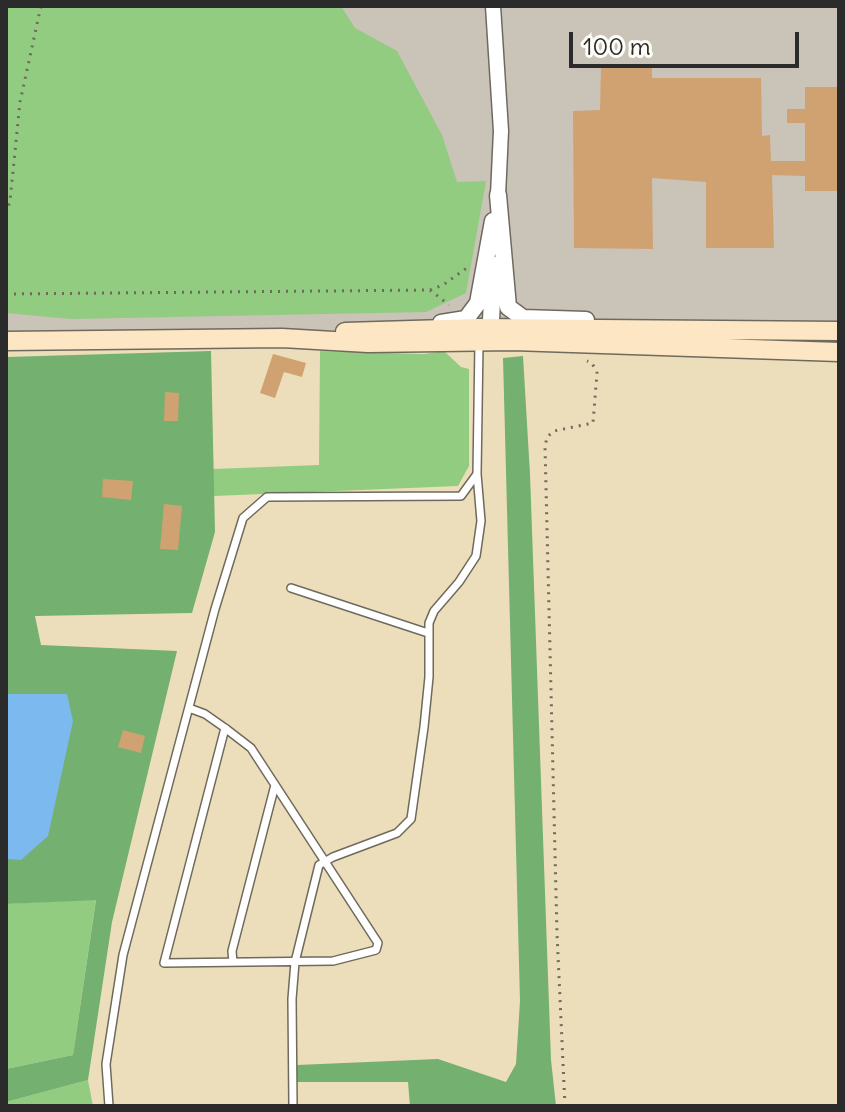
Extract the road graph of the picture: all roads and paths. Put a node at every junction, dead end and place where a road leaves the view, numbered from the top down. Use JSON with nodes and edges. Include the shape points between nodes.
{"nodes":[{"id":1,"x":41,"y":6,"type":"edge"},
{"id":2,"x":493,"y":6,"type":"edge"},
{"id":3,"x":498,"y":195,"type":"junction"},
{"id":4,"x":6,"y":213,"type":"edge"},
{"id":5,"x":6,"y":294,"type":"edge"},
{"id":6,"x":457,"y":320,"type":"junction"},
{"id":7,"x":619,"y":329,"type":"junction"},
{"id":8,"x":397,"y":330,"type":"junction"},
{"id":9,"x":839,"y":331,"type":"edge"},
{"id":10,"x":485,"y":335,"type":"junction"},
{"id":11,"x":282,"y":338,"type":"junction"},
{"id":12,"x":6,"y":341,"type":"edge"},
{"id":13,"x":839,"y":352,"type":"edge"},
{"id":14,"x":580,"y":359,"type":"dead end"},
{"id":15,"x":477,"y":474,"type":"junction"},
{"id":16,"x":291,"y":588,"type":"dead end"},
{"id":17,"x":428,"y":633,"type":"junction"},
{"id":18,"x":189,"y":708,"type":"junction"},
{"id":19,"x":225,"y":728,"type":"junction"},
{"id":20,"x":275,"y":785,"type":"junction"},
{"id":21,"x":325,"y":862,"type":"junction"},
{"id":22,"x":233,"y":962,"type":"junction"},
{"id":23,"x":295,"y":962,"type":"junction"},
{"id":24,"x":109,"y":1106,"type":"edge"},
{"id":25,"x":293,"y":1106,"type":"edge"},
{"id":26,"x":565,"y":1106,"type":"edge"}],
"edges":[{"from":1,"to":4,"type":"path","via":[[20,102]]},
{"from":2,"to":3,"type":"street","via":[[501,131]]},
{"from":3,"to":6,"type":"street","via":[[478,303],[466,319]]},
{"from":3,"to":7,"type":"street","via":[[508,307],[523,318],[587,321]]},
{"from":3,"to":10,"type":"street"},
{"from":5,"to":6,"type":"path","via":[[430,290],[453,309]]},
{"from":6,"to":8,"type":"street"},
{"from":7,"to":9,"type":"main road"},
{"from":7,"to":10,"type":"main road"},
{"from":8,"to":10,"type":"main road"},
{"from":8,"to":11,"type":"main road"},
{"from":10,"to":11,"type":"main road","via":[[368,343]]},
{"from":10,"to":13,"type":"main road","via":[[513,341]]},
{"from":10,"to":15,"type":"lane"},
{"from":11,"to":12,"type":"main road"},
{"from":14,"to":26,"type":"path","via":[[592,363],[597,373],[593,423],[554,431],[545,447]]},
{"from":15,"to":17,"type":"lane","via":[[481,521],[476,556],[434,611]]},
{"from":15,"to":18,"type":"lane","via":[[461,496],[267,497],[243,518]]},
{"from":16,"to":17,"type":"lane"},
{"from":17,"to":21,"type":"lane","via":[[429,677],[411,819],[397,833]]},
{"from":18,"to":19,"type":"lane"},
{"from":18,"to":24,"type":"lane","via":[[123,955],[106,1064]]},
{"from":19,"to":20,"type":"lane","via":[[251,748]]},
{"from":19,"to":22,"type":"lane","via":[[164,963]]},
{"from":20,"to":21,"type":"lane"},
{"from":20,"to":22,"type":"lane"},
{"from":21,"to":23,"type":"lane","via":[[319,865]]},
{"from":21,"to":23,"type":"lane","via":[[378,943],[376,950],[333,961]]},
{"from":22,"to":23,"type":"lane"},
{"from":23,"to":25,"type":"lane"}]}
